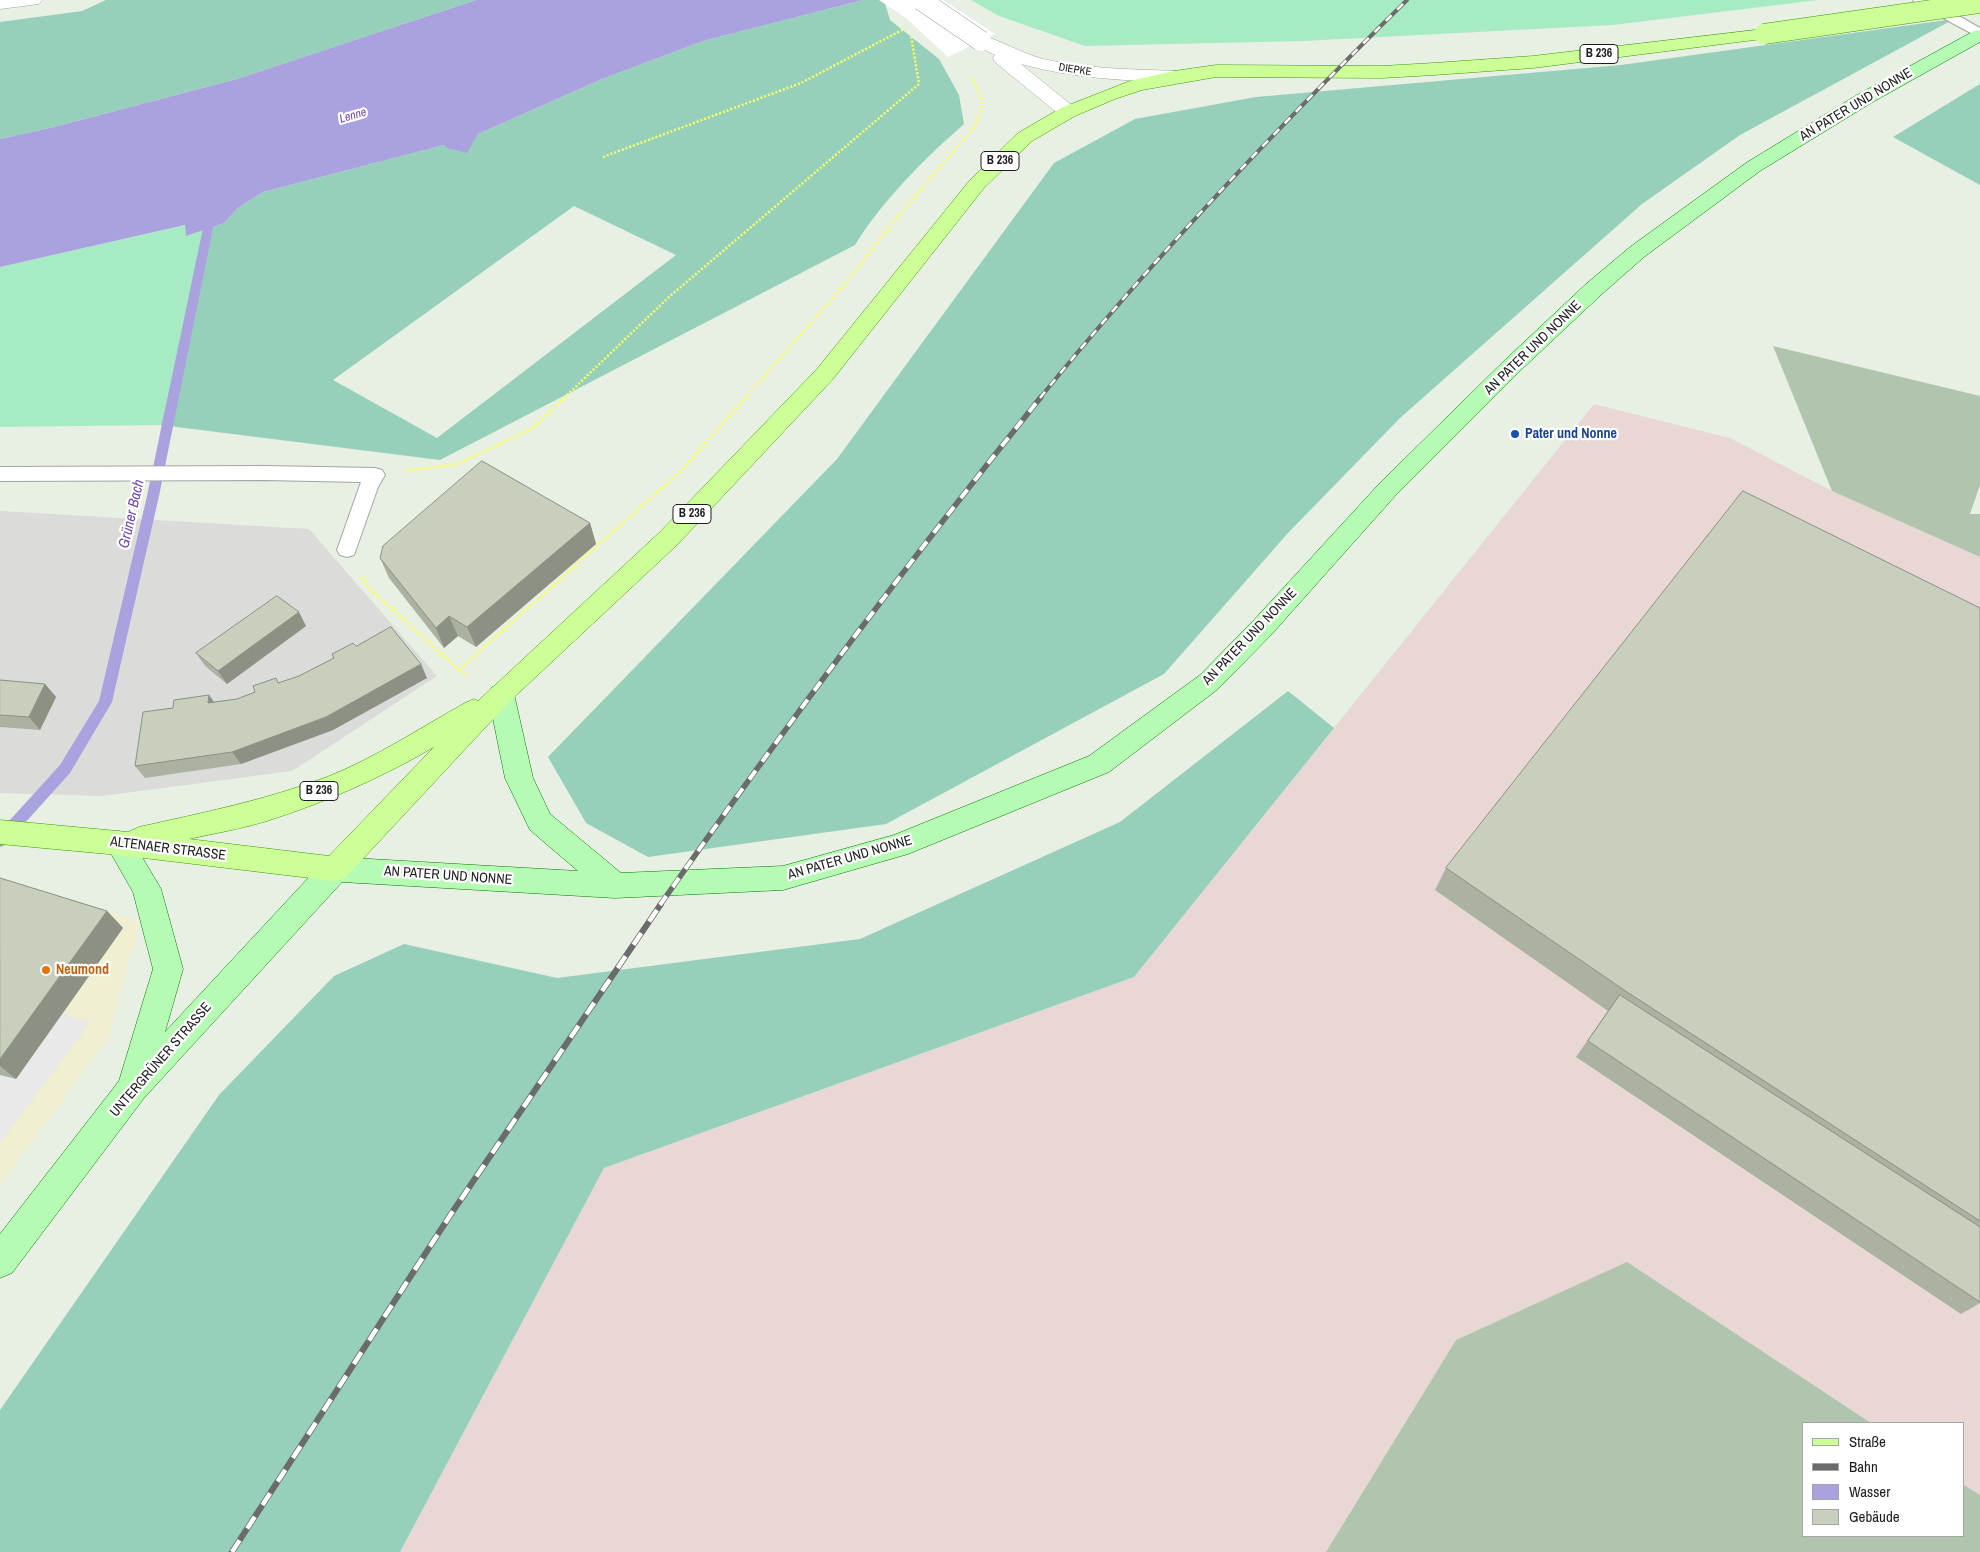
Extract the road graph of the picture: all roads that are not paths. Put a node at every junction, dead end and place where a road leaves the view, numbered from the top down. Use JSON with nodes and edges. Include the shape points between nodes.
{"nodes":[{"id":1,"x":33,"y":0,"type":"edge"},
{"id":2,"x":921,"y":0,"type":"edge"},
{"id":3,"x":1920,"y":0,"type":"edge"},
{"id":4,"x":1980,"y":3,"type":"edge"},
{"id":5,"x":0,"y":4,"type":"edge"},
{"id":6,"x":1980,"y":34,"type":"edge"},
{"id":7,"x":981,"y":41,"type":"junction"},
{"id":8,"x":1174,"y":77,"type":"junction"},
{"id":9,"x":1068,"y":112,"type":"junction"},
{"id":10,"x":0,"y":474,"type":"edge"},
{"id":11,"x":347,"y":550,"type":"road end"},
{"id":12,"x":501,"y":694,"type":"junction"},
{"id":13,"x":12,"y":833,"type":"edge"},
{"id":14,"x":119,"y":843,"type":"junction"},
{"id":15,"x":335,"y":869,"type":"junction"},
{"id":16,"x":615,"y":886,"type":"junction"},
{"id":17,"x":133,"y":1088,"type":"junction"},
{"id":18,"x":0,"y":1261,"type":"edge"}],
"edges":[{"from":1,"to":5,"type":"street"},
{"from":2,"to":7,"type":"street","name":"DIEPKE","bridge":true},
{"from":3,"to":6,"type":"lane"},
{"from":4,"to":8,"type":"main road","number":"B 236","bridge":true,"via":[[1764,34],[1532,62],[1382,72],[1216,71]]},
{"from":6,"to":16,"type":"main road","name":"AN PATER UND NONNE","via":[[1864,98],[1753,167],[1638,252],[1514,364],[1387,490],[1209,682],[1099,764],[898,846],[783,878]]},
{"from":7,"to":8,"type":"street","name":"DIEPKE","via":[[1021,59],[1060,68],[1104,74]]},
{"from":7,"to":9,"type":"street","name":"DIEPKE"},
{"from":8,"to":9,"type":"main road","number":"B 236","via":[[1108,95]]},
{"from":9,"to":12,"type":"main road","number":"B 236","via":[[1025,137],[977,184],[826,374],[669,538]]},
{"from":10,"to":11,"type":"lane","via":[[375,476],[368,487]]},
{"from":12,"to":14,"type":"main road","number":"B 236","via":[[390,759],[338,784],[265,810]]},
{"from":12,"to":15,"type":"main road","number":"B 236"},
{"from":12,"to":16,"type":"main road","via":[[519,778],[540,822]]},
{"from":13,"to":14,"type":"main road","name":"ALTENAER STRASSE","number":"B 236"},
{"from":14,"to":15,"type":"main road","name":"ALTENAER STRASSE","number":"B 236"},
{"from":14,"to":17,"type":"main road","via":[[147,889],[168,969]]},
{"from":15,"to":16,"type":"main road","name":"AN PATER UND NONNE"},
{"from":15,"to":17,"type":"main road","name":"UNTERGRÜNER STRASSE"},
{"from":17,"to":18,"type":"main road","name":"UNTERGRÜNER STRASSE"}]}
